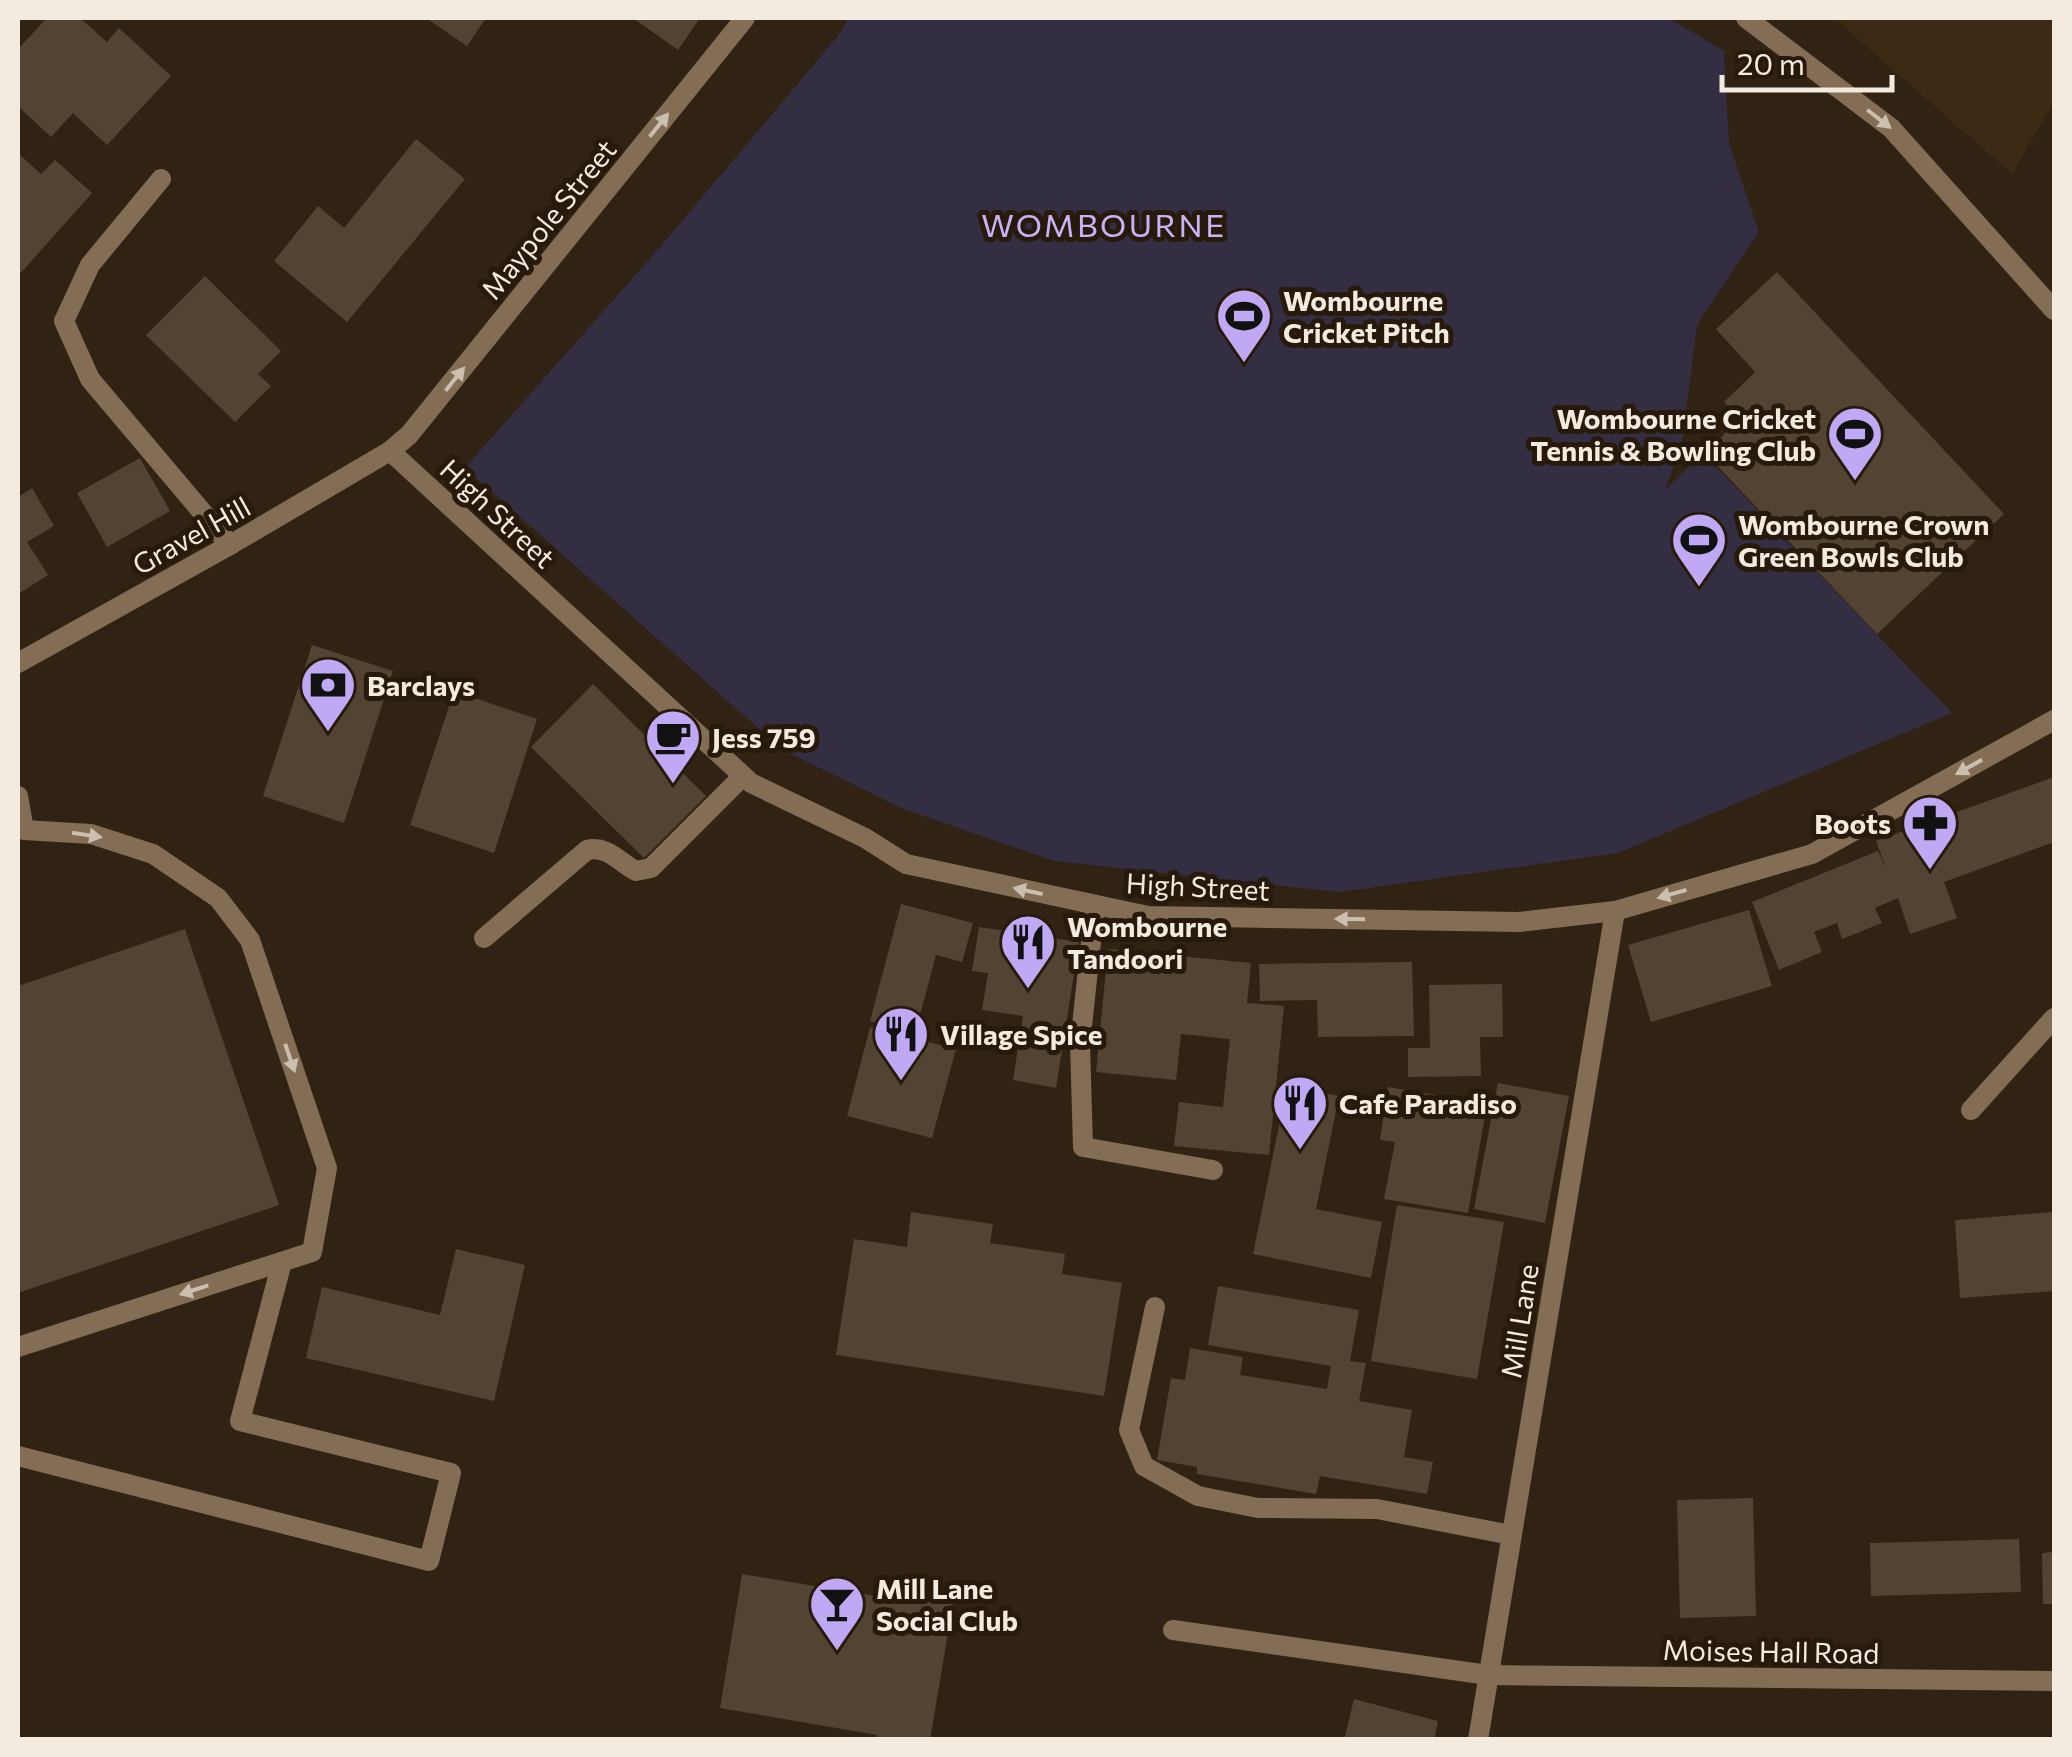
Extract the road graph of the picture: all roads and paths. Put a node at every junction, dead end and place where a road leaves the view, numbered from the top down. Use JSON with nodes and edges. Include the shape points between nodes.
{"nodes":[{"id":1,"x":744,"y":18,"type":"edge"},
{"id":2,"x":1746,"y":18,"type":"edge"},
{"id":3,"x":161,"y":179,"type":"dead end"},
{"id":4,"x":2054,"y":310,"type":"edge"},
{"id":5,"x":390,"y":451,"type":"junction"},
{"id":6,"x":230,"y":546,"type":"junction"},
{"id":7,"x":18,"y":663,"type":"edge"},
{"id":8,"x":2054,"y":720,"type":"edge"},
{"id":9,"x":743,"y":776,"type":"junction"},
{"id":10,"x":18,"y":796,"type":"edge"},
{"id":11,"x":21,"y":830,"type":"edge"},
{"id":12,"x":1095,"y":905,"type":"junction"},
{"id":13,"x":1615,"y":911,"type":"junction"},
{"id":14,"x":484,"y":938,"type":"dead end"},
{"id":15,"x":2054,"y":1018,"type":"edge"},
{"id":16,"x":1972,"y":1110,"type":"dead end"},
{"id":17,"x":1213,"y":1170,"type":"dead end"},
{"id":18,"x":282,"y":1262,"type":"junction"},
{"id":19,"x":1155,"y":1307,"type":"dead end"},
{"id":20,"x":18,"y":1347,"type":"edge"},
{"id":21,"x":18,"y":1456,"type":"edge"},
{"id":22,"x":1511,"y":1535,"type":"junction"},
{"id":23,"x":1173,"y":1630,"type":"dead end"},
{"id":24,"x":1488,"y":1676,"type":"junction"},
{"id":25,"x":2054,"y":1680,"type":"edge"},
{"id":26,"x":1478,"y":1740,"type":"edge"}],
"edges":[{"from":5,"to":1,"type":"street","name":"Maypole Street","one_way":true,"via":[[468,364]]},
{"from":2,"to":4,"type":"street","one_way":true,"via":[[1891,128]]},
{"from":3,"to":6,"type":"street","via":[[90,265],[64,322],[90,378]]},
{"from":5,"to":6,"type":"street","name":"Gravel Hill"},
{"from":5,"to":9,"type":"street","name":"High Street"},
{"from":6,"to":7,"type":"street","name":"Gravel Hill"},
{"from":8,"to":13,"type":"street","name":"High Street","one_way":true,"via":[[1812,854]]},
{"from":12,"to":9,"type":"street","name":"High Street","one_way":true,"via":[[906,864]]},
{"from":9,"to":14,"type":"street","via":[[651,868],[636,871],[608,851],[587,850]]},
{"from":10,"to":11,"type":"street"},
{"from":11,"to":18,"type":"street","one_way":true,"via":[[91,834],[153,854],[218,898],[250,940],[327,1168],[312,1252]]},
{"from":13,"to":12,"type":"street","name":"High Street","one_way":true,"via":[[1518,922],[1148,916]]},
{"from":12,"to":17,"type":"street","via":[[1080,1044],[1083,1147]]},
{"from":13,"to":22,"type":"street","name":"Mill Lane"},
{"from":15,"to":16,"type":"street"},
{"from":18,"to":20,"type":"street","one_way":true},
{"from":18,"to":21,"type":"street","via":[[240,1421],[451,1473],[429,1561]]},
{"from":19,"to":22,"type":"street","via":[[1129,1430],[1144,1466],[1198,1496],[1258,1508],[1377,1509]]},
{"from":22,"to":24,"type":"street","name":"Mill Lane"},
{"from":23,"to":24,"type":"street","name":"Moises Hall Road"},
{"from":24,"to":25,"type":"street","name":"Moises Hall Road"},
{"from":24,"to":26,"type":"street","name":"Mill Lane"}]}
